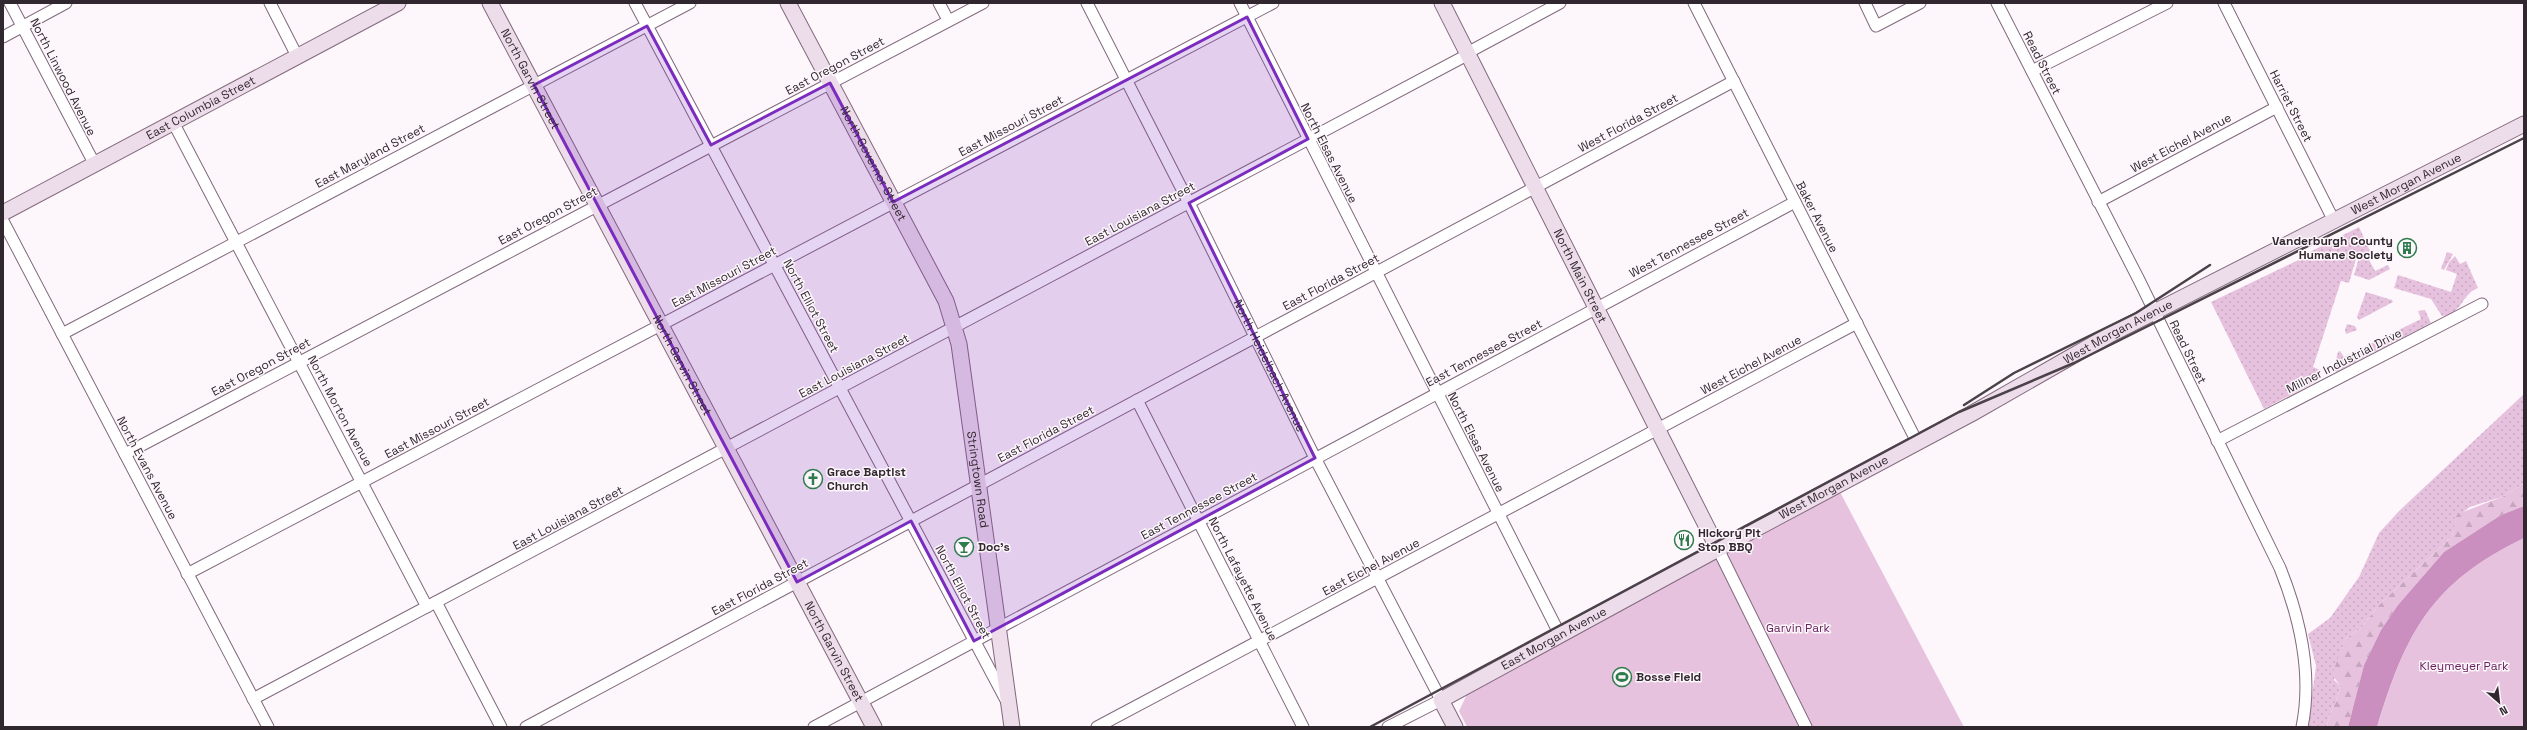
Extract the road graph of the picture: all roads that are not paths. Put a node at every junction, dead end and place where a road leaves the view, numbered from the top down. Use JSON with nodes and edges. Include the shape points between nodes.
{"nodes":[{"id":1,"x":10,"y":3,"type":"edge"},
{"id":2,"x":66,"y":3,"type":"edge"},
{"id":3,"x":270,"y":3,"type":"edge"},
{"id":4,"x":398,"y":3,"type":"edge"},
{"id":5,"x":490,"y":3,"type":"edge"},
{"id":6,"x":635,"y":3,"type":"edge"},
{"id":7,"x":690,"y":3,"type":"edge"},
{"id":8,"x":788,"y":3,"type":"edge"},
{"id":9,"x":939,"y":3,"type":"edge"},
{"id":10,"x":983,"y":3,"type":"edge"},
{"id":11,"x":1087,"y":3,"type":"edge"},
{"id":12,"x":1240,"y":3,"type":"edge"},
{"id":13,"x":1272,"y":3,"type":"edge"},
{"id":14,"x":1442,"y":3,"type":"edge"},
{"id":15,"x":1560,"y":3,"type":"edge"},
{"id":16,"x":1694,"y":3,"type":"edge"},
{"id":17,"x":1865,"y":3,"type":"edge"},
{"id":18,"x":1920,"y":3,"type":"edge"},
{"id":19,"x":1997,"y":3,"type":"edge"},
{"id":20,"x":2167,"y":3,"type":"edge"},
{"id":21,"x":2224,"y":3,"type":"edge"},
{"id":22,"x":1247,"y":17,"type":"junction"},
{"id":23,"x":948,"y":20,"type":"junction"},
{"id":24,"x":22,"y":26,"type":"junction"},
{"id":25,"x":647,"y":26,"type":"junction"},
{"id":26,"x":3,"y":37,"type":"edge"},
{"id":27,"x":1467,"y":54,"type":"junction"},
{"id":28,"x":297,"y":56,"type":"junction"},
{"id":29,"x":2032,"y":71,"type":"junction"},
{"id":30,"x":1126,"y":80,"type":"junction"},
{"id":31,"x":1734,"y":81,"type":"junction"},
{"id":32,"x":830,"y":83,"type":"junction"},
{"id":33,"x":534,"y":85,"type":"junction"},
{"id":34,"x":2277,"y":107,"type":"junction"},
{"id":35,"x":173,"y":122,"type":"junction"},
{"id":36,"x":2524,"y":124,"type":"edge"},
{"id":37,"x":1308,"y":139,"type":"junction"},
{"id":38,"x":711,"y":145,"type":"junction"},
{"id":39,"x":94,"y":164,"type":"junction"},
{"id":40,"x":1535,"y":188,"type":"junction"},
{"id":41,"x":893,"y":202,"type":"junction"},
{"id":42,"x":1189,"y":202,"type":"junction"},
{"id":43,"x":1795,"y":202,"type":"junction"},
{"id":44,"x":2098,"y":202,"type":"junction"},
{"id":45,"x":597,"y":205,"type":"junction"},
{"id":46,"x":3,"y":213,"type":"edge"},
{"id":47,"x":3,"y":221,"type":"edge"},
{"id":48,"x":2334,"y":221,"type":"junction"},
{"id":49,"x":235,"y":242,"type":"junction"},
{"id":50,"x":775,"y":265,"type":"junction"},
{"id":51,"x":1376,"y":273,"type":"junction"},
{"id":52,"x":2482,"y":304,"type":"dead end"},
{"id":53,"x":1596,"y":308,"type":"junction"},
{"id":54,"x":2153,"y":312,"type":"junction"},
{"id":55,"x":1856,"y":323,"type":"junction"},
{"id":56,"x":661,"y":325,"type":"junction"},
{"id":57,"x":955,"y":327,"type":"junction"},
{"id":58,"x":62,"y":334,"type":"junction"},
{"id":59,"x":1256,"y":337,"type":"junction"},
{"id":60,"x":299,"y":362,"type":"junction"},
{"id":61,"x":839,"y":388,"type":"junction"},
{"id":62,"x":1437,"y":393,"type":"junction"},
{"id":63,"x":1137,"y":400,"type":"junction"},
{"id":64,"x":1657,"y":430,"type":"junction"},
{"id":65,"x":2217,"y":441,"type":"junction"},
{"id":66,"x":1917,"y":442,"type":"junction"},
{"id":67,"x":726,"y":448,"type":"junction"},
{"id":68,"x":125,"y":454,"type":"junction"},
{"id":69,"x":1315,"y":458,"type":"junction"},
{"id":70,"x":362,"y":482,"type":"junction"},
{"id":71,"x":980,"y":484,"type":"junction"},
{"id":72,"x":1498,"y":514,"type":"junction"},
{"id":73,"x":911,"y":521,"type":"junction"},
{"id":74,"x":1198,"y":521,"type":"junction"},
{"id":75,"x":1718,"y":548,"type":"junction"},
{"id":76,"x":188,"y":574,"type":"junction"},
{"id":77,"x":1378,"y":578,"type":"junction"},
{"id":78,"x":797,"y":582,"type":"junction"},
{"id":79,"x":432,"y":605,"type":"junction"},
{"id":80,"x":998,"y":628,"type":"junction"},
{"id":81,"x":1560,"y":635,"type":"junction"},
{"id":82,"x":974,"y":641,"type":"junction"},
{"id":83,"x":1259,"y":641,"type":"junction"},
{"id":84,"x":253,"y":700,"type":"junction"},
{"id":85,"x":1441,"y":700,"type":"junction"},
{"id":86,"x":861,"y":702,"type":"junction"},
{"id":87,"x":1009,"y":706,"type":"junction"},
{"id":88,"x":268,"y":727,"type":"edge"},
{"id":89,"x":501,"y":727,"type":"edge"},
{"id":90,"x":526,"y":727,"type":"edge"},
{"id":91,"x":814,"y":727,"type":"edge"},
{"id":92,"x":874,"y":727,"type":"edge"},
{"id":93,"x":1012,"y":727,"type":"edge"},
{"id":94,"x":1097,"y":727,"type":"edge"},
{"id":95,"x":1303,"y":727,"type":"edge"},
{"id":96,"x":1388,"y":727,"type":"edge"},
{"id":97,"x":1455,"y":727,"type":"edge"},
{"id":98,"x":1806,"y":727,"type":"edge"},
{"id":99,"x":2302,"y":727,"type":"edge"}],
"edges":[{"from":1,"to":24,"type":"street","name":"North Linwood Avenue"},
{"from":2,"to":24,"type":"street"},
{"from":3,"to":28,"type":"street"},
{"from":4,"to":28,"type":"main road","name":"East Columbia Street"},
{"from":5,"to":33,"type":"main road","name":"North Garvin Street"},
{"from":6,"to":25,"type":"street","name":"North Elliot Street"},
{"from":7,"to":25,"type":"street","name":"East Maryland Street"},
{"from":8,"to":32,"type":"main road","name":"North Governor Street"},
{"from":9,"to":23,"type":"street"},
{"from":10,"to":23,"type":"street","name":"East Oregon Street"},
{"from":11,"to":30,"type":"street","name":"North Heidelbach Avenue"},
{"from":12,"to":22,"type":"street","name":"North Elsas Avenue"},
{"from":13,"to":22,"type":"street","name":"East Missouri Street"},
{"from":14,"to":27,"type":"main road","name":"North Main Street"},
{"from":15,"to":27,"type":"street","name":"East Louisiana Street"},
{"from":16,"to":31,"type":"street","name":"Baker Avenue"},
{"from":17,"to":18,"type":"street","via":[[1876,26]]},
{"from":19,"to":29,"type":"street","name":"Read Street"},
{"from":20,"to":29,"type":"street"},
{"from":21,"to":34,"type":"street","name":"Harriet Street"},
{"from":22,"to":30,"type":"street","name":"East Missouri Street"},
{"from":22,"to":37,"type":"street","name":"North Elsas Avenue"},
{"from":23,"to":32,"type":"street","name":"East Oregon Street"},
{"from":24,"to":26,"type":"street"},
{"from":24,"to":39,"type":"street","name":"North Linwood Avenue"},
{"from":25,"to":33,"type":"street","name":"East Maryland Street"},
{"from":25,"to":38,"type":"street","name":"North Elliot Street"},
{"from":27,"to":37,"type":"street","name":"East Louisiana Street"},
{"from":27,"to":40,"type":"main road","name":"North Main Street"},
{"from":28,"to":35,"type":"main road","name":"East Columbia Street"},
{"from":29,"to":44,"type":"street","name":"Read Street"},
{"from":30,"to":41,"type":"street","name":"East Missouri Street"},
{"from":30,"to":42,"type":"street","name":"North Heidelbach Avenue"},
{"from":31,"to":40,"type":"street","name":"West Florida Street"},
{"from":31,"to":43,"type":"street","name":"Baker Avenue"},
{"from":32,"to":38,"type":"street","name":"East Oregon Street"},
{"from":32,"to":41,"type":"main road","name":"North Governor Street"},
{"from":33,"to":45,"type":"main road","name":"North Garvin Street"},
{"from":33,"to":49,"type":"street","name":"East Maryland Street"},
{"from":34,"to":44,"type":"street","name":"West Eichel Avenue"},
{"from":34,"to":48,"type":"street","name":"Harriet Street"},
{"from":35,"to":39,"type":"main road","name":"East Columbia Street"},
{"from":35,"to":49,"type":"street","name":"North Morton Avenue"},
{"from":36,"to":48,"type":"main road","name":"West Morgan Avenue"},
{"from":37,"to":42,"type":"street","name":"East Louisiana Street"},
{"from":37,"to":51,"type":"street","name":"North Elsas Avenue"},
{"from":38,"to":45,"type":"street","name":"East Oregon Street"},
{"from":38,"to":50,"type":"street","name":"North Elliot Street"},
{"from":39,"to":46,"type":"main road","name":"East Columbia Street"},
{"from":40,"to":51,"type":"street","name":"East Florida Street"},
{"from":40,"to":53,"type":"main road","name":"North Main Street"},
{"from":41,"to":50,"type":"street","name":"East Missouri Street"},
{"from":41,"to":57,"type":"main road","name":"North Governor Street","via":[[946,301]]},
{"from":42,"to":57,"type":"street","name":"East Louisiana Street"},
{"from":42,"to":59,"type":"street","name":"North Heidelbach Avenue"},
{"from":43,"to":53,"type":"street","name":"West Tennessee Street"},
{"from":43,"to":55,"type":"street","name":"Baker Avenue"},
{"from":44,"to":54,"type":"street","name":"Read Street"},
{"from":45,"to":56,"type":"main road","name":"North Garvin Street"},
{"from":45,"to":60,"type":"street","name":"East Oregon Street"},
{"from":47,"to":58,"type":"street","name":"North Evans Avenue"},
{"from":48,"to":54,"type":"main road","name":"West Morgan Avenue"},
{"from":49,"to":58,"type":"street","name":"East Maryland Street"},
{"from":49,"to":60,"type":"street","name":"North Morton Avenue"},
{"from":50,"to":56,"type":"street","name":"East Missouri Street"},
{"from":50,"to":61,"type":"street","name":"North Elliot Street"},
{"from":51,"to":59,"type":"street","name":"East Florida Street"},
{"from":51,"to":62,"type":"street","name":"North Elsas Avenue"},
{"from":52,"to":65,"type":"street","name":"Millner Industrial Drive"},
{"from":53,"to":62,"type":"street","name":"East Tennessee Street"},
{"from":53,"to":64,"type":"main road","name":"North Main Street"},
{"from":54,"to":65,"type":"street","name":"Read Street"},
{"from":54,"to":66,"type":"main road","name":"West Morgan Avenue"},
{"from":55,"to":64,"type":"street","name":"West Eichel Avenue"},
{"from":55,"to":66,"type":"street","name":"Baker Avenue"},
{"from":56,"to":67,"type":"main road","name":"North Garvin Street"},
{"from":56,"to":70,"type":"street","name":"East Missouri Street"},
{"from":57,"to":61,"type":"street","name":"East Louisiana Street"},
{"from":57,"to":71,"type":"main road","name":"Stringtown Road"},
{"from":58,"to":68,"type":"street","name":"North Evans Avenue"},
{"from":59,"to":63,"type":"street","name":"East Florida Street"},
{"from":59,"to":69,"type":"street","name":"North Heidelbach Avenue"},
{"from":60,"to":68,"type":"street","name":"East Oregon Street"},
{"from":60,"to":70,"type":"street","name":"North Morton Avenue"},
{"from":61,"to":67,"type":"street","name":"East Louisiana Street"},
{"from":61,"to":73,"type":"street","name":"North Elliot Street"},
{"from":62,"to":69,"type":"street","name":"East Tennessee Street"},
{"from":62,"to":72,"type":"street","name":"North Elsas Avenue"},
{"from":63,"to":71,"type":"street","name":"East Florida Street"},
{"from":63,"to":74,"type":"street","name":"North Lafayette Avenue"},
{"from":64,"to":72,"type":"street","name":"East Eichel Avenue"},
{"from":64,"to":75,"type":"main road","name":"North Main Street"},
{"from":65,"to":99,"type":"street","name":"Read Street","via":[[2280,568],[2295,609],[2307,675]]},
{"from":66,"to":75,"type":"main road","name":"West Morgan Avenue"},
{"from":67,"to":78,"type":"main road","name":"North Garvin Street"},
{"from":67,"to":79,"type":"street","name":"East Louisiana Street"},
{"from":68,"to":76,"type":"street","name":"North Evans Avenue"},
{"from":69,"to":74,"type":"street","name":"East Tennessee Street"},
{"from":69,"to":77,"type":"street","name":"North Heidelbach Avenue"},
{"from":70,"to":76,"type":"street","name":"East Missouri Street"},
{"from":70,"to":79,"type":"street","name":"North Morton Avenue"},
{"from":71,"to":73,"type":"street","name":"East Florida Street"},
{"from":71,"to":80,"type":"main road","name":"Stringtown Road"},
{"from":72,"to":77,"type":"street","name":"East Eichel Avenue"},
{"from":72,"to":81,"type":"street","name":"North Elsas Avenue"},
{"from":73,"to":78,"type":"street","name":"East Florida Street"},
{"from":73,"to":82,"type":"street","name":"North Elliot Street"},
{"from":74,"to":80,"type":"street","name":"East Tennessee Street"},
{"from":74,"to":83,"type":"street","name":"North Lafayette Avenue"},
{"from":75,"to":81,"type":"main road","name":"East Morgan Avenue"},
{"from":75,"to":98,"type":"street"},
{"from":76,"to":84,"type":"street","name":"North Evans Avenue"},
{"from":77,"to":83,"type":"street","name":"East Eichel Avenue"},
{"from":77,"to":85,"type":"street","name":"North Heidelbach Avenue"},
{"from":78,"to":86,"type":"main road","name":"North Garvin Street"},
{"from":78,"to":90,"type":"street","name":"East Florida Street"},
{"from":79,"to":84,"type":"street","name":"East Louisiana Street"},
{"from":79,"to":89,"type":"street","name":"North Morton Avenue"},
{"from":80,"to":82,"type":"street","name":"East Tennessee Street"},
{"from":80,"to":87,"type":"main road","name":"Stringtown Road"},
{"from":81,"to":85,"type":"main road","name":"East Morgan Avenue"},
{"from":82,"to":86,"type":"street","name":"East Tennessee Street"},
{"from":82,"to":87,"type":"street","name":"North Elliot Street"},
{"from":83,"to":94,"type":"street","name":"East Eichel Avenue"},
{"from":83,"to":95,"type":"street","name":"North Lafayette Avenue"},
{"from":84,"to":88,"type":"street","name":"North Evans Avenue"},
{"from":85,"to":96,"type":"street","name":"East Morgan Avenue"},
{"from":85,"to":97,"type":"main road","name":"North Heidelbach Avenue"},
{"from":86,"to":91,"type":"street","name":"East Tennessee Street"},
{"from":86,"to":92,"type":"main road","name":"North Garvin Street"},
{"from":87,"to":93,"type":"main road","name":"Stringtown Road"}]}
